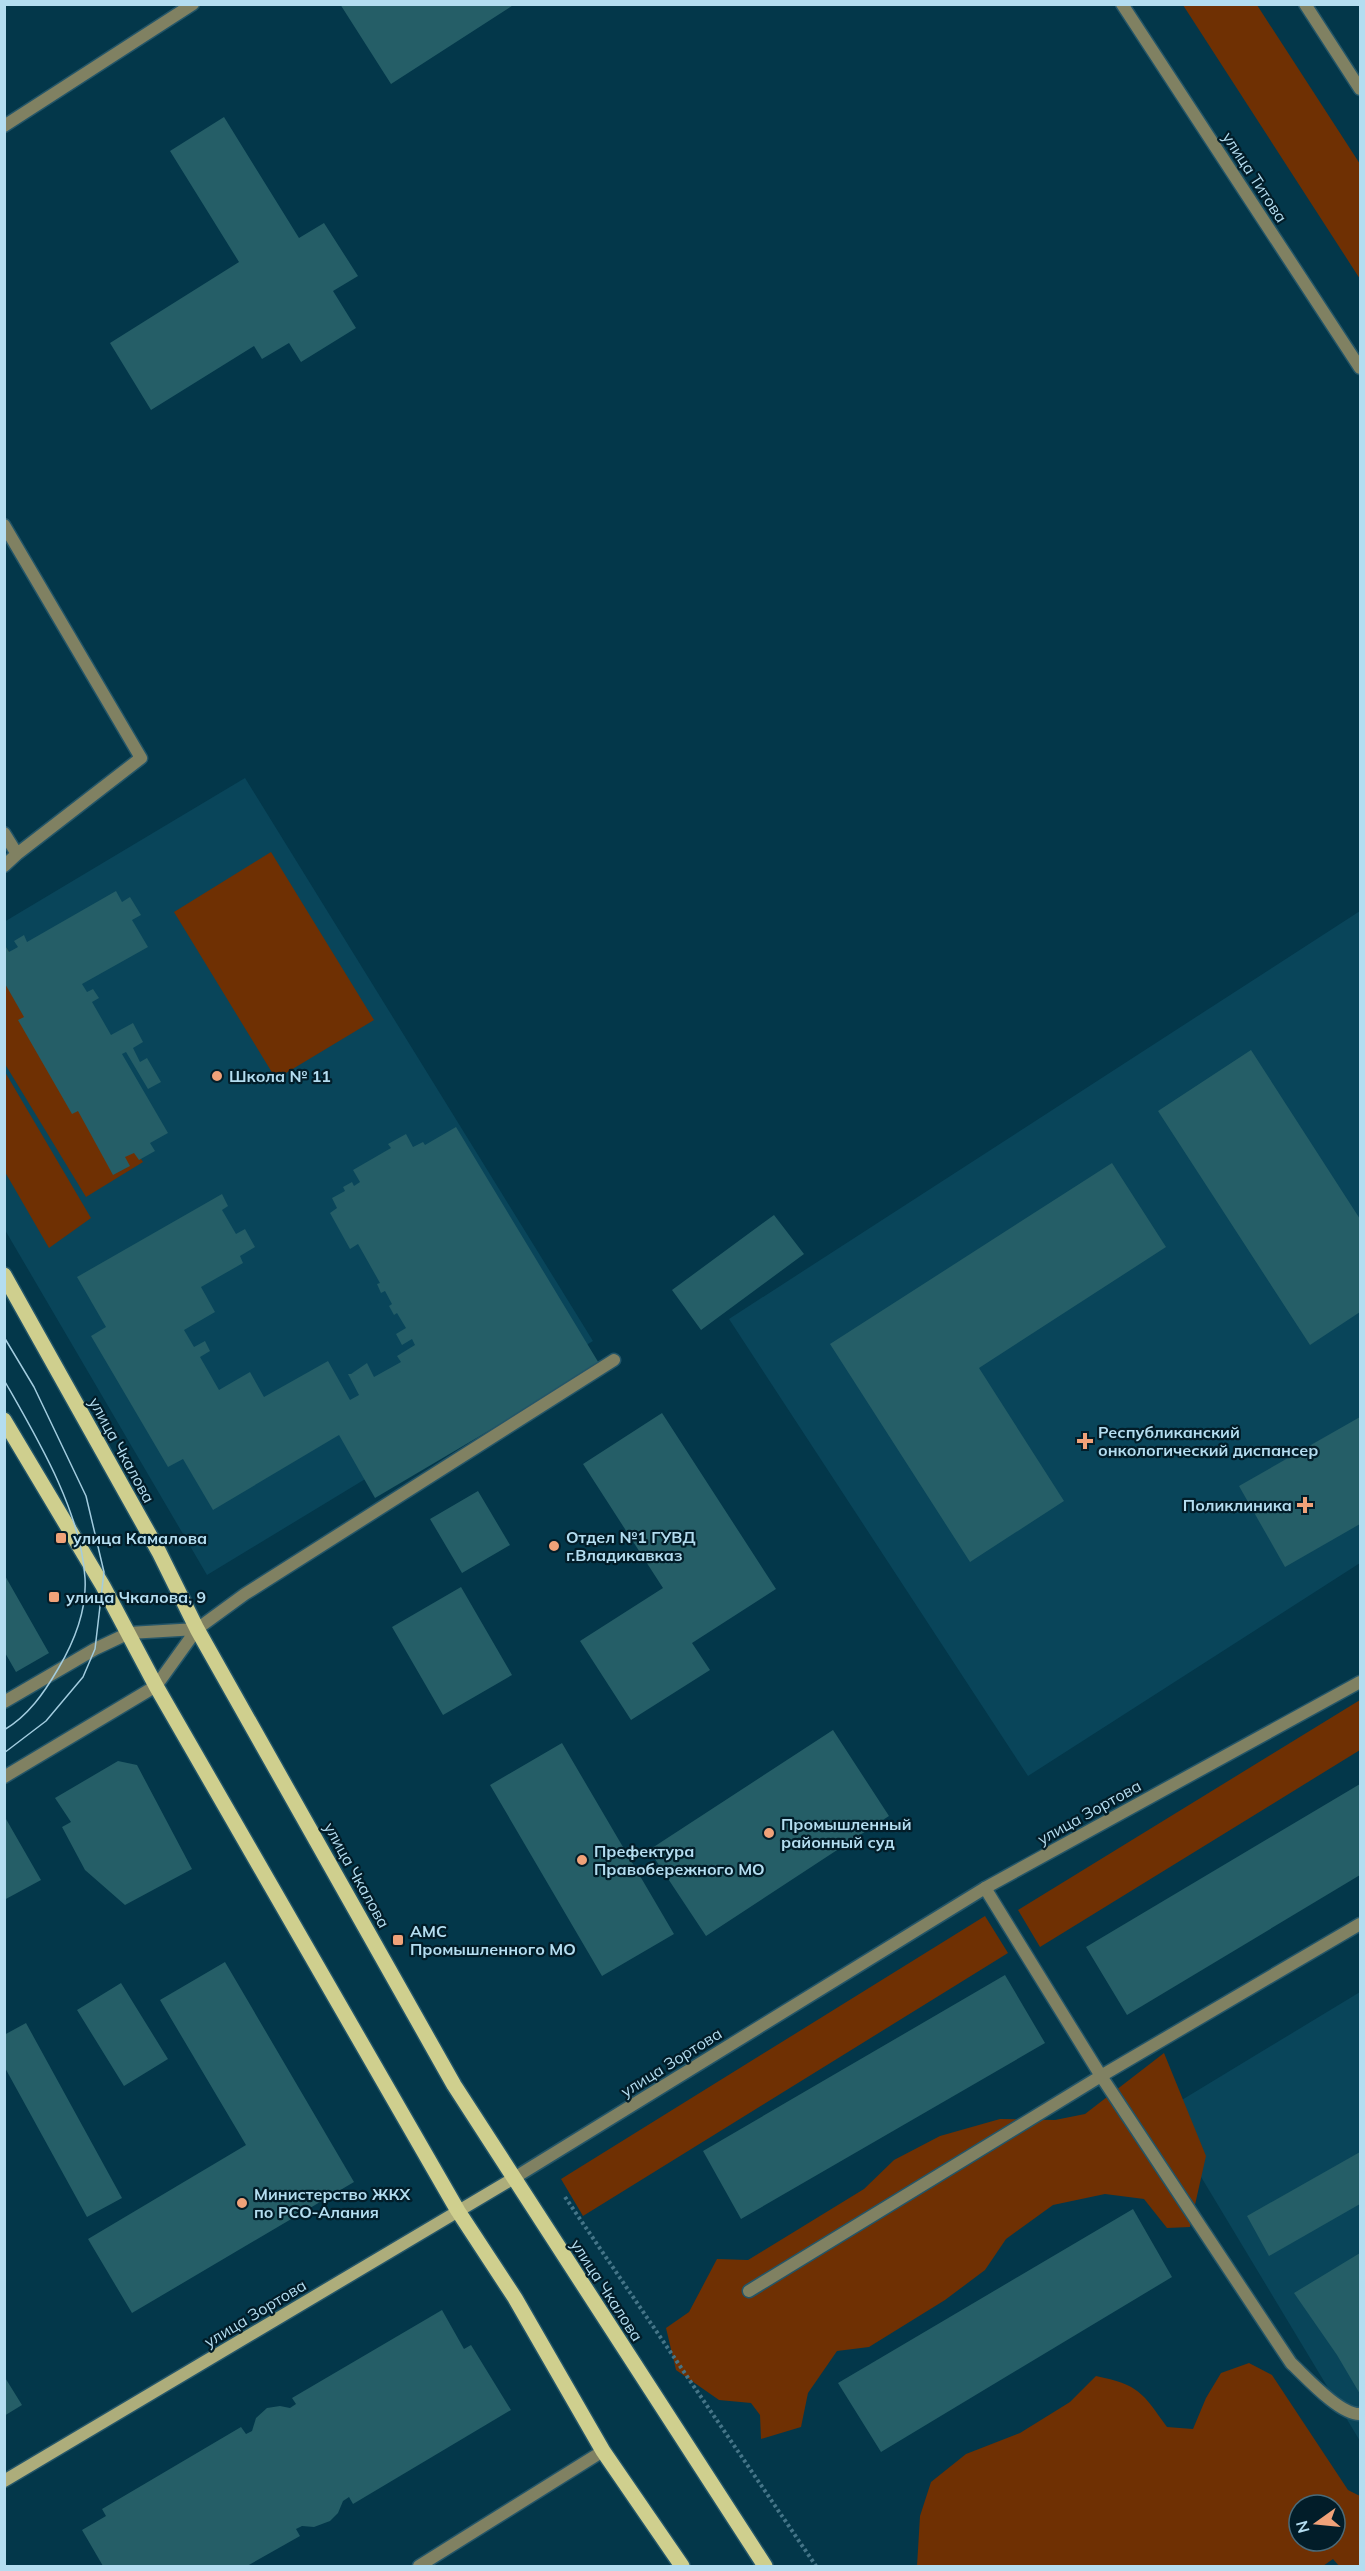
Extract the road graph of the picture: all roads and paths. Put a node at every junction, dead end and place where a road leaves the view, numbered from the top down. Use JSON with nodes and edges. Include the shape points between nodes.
{"nodes":[{"id":1,"x":193,"y":4,"type":"edge"},
{"id":2,"x":1122,"y":4,"type":"edge"},
{"id":3,"x":1305,"y":4,"type":"edge"},
{"id":4,"x":1360,"y":89,"type":"edge"},
{"id":5,"x":4,"y":126,"type":"edge"},
{"id":6,"x":1360,"y":368,"type":"edge"},
{"id":7,"x":4,"y":525,"type":"edge"},
{"id":8,"x":4,"y":833,"type":"edge"},
{"id":9,"x":17,"y":854,"type":"junction"},
{"id":10,"x":4,"y":866,"type":"edge"},
{"id":11,"x":4,"y":1275,"type":"edge"},
{"id":12,"x":614,"y":1360,"type":"dead end"},
{"id":13,"x":4,"y":1420,"type":"edge"},
{"id":14,"x":197,"y":1629,"type":"junction"},
{"id":15,"x":129,"y":1633,"type":"junction"},
{"id":16,"x":1360,"y":1682,"type":"edge"},
{"id":17,"x":156,"y":1686,"type":"junction"},
{"id":18,"x":4,"y":1702,"type":"edge"},
{"id":19,"x":4,"y":1778,"type":"edge"},
{"id":20,"x":985,"y":1888,"type":"junction"},
{"id":21,"x":1360,"y":1924,"type":"edge"},
{"id":22,"x":1101,"y":2076,"type":"junction"},
{"id":23,"x":514,"y":2178,"type":"junction"},
{"id":24,"x":565,"y":2197,"type":"dead end"},
{"id":25,"x":458,"y":2211,"type":"junction"},
{"id":26,"x":749,"y":2291,"type":"dead end"},
{"id":27,"x":1360,"y":2414,"type":"edge"},
{"id":28,"x":603,"y":2451,"type":"junction"},
{"id":29,"x":4,"y":2481,"type":"edge"},
{"id":30,"x":419,"y":2566,"type":"edge"},
{"id":31,"x":682,"y":2566,"type":"edge"},
{"id":32,"x":765,"y":2566,"type":"edge"},
{"id":33,"x":816,"y":2566,"type":"edge"}],
"edges":[{"from":1,"to":5,"type":"street"},
{"from":2,"to":6,"type":"street","name":"улица Титова"},
{"from":3,"to":4,"type":"street"},
{"from":7,"to":9,"type":"street","via":[[141,758]]},
{"from":8,"to":9,"type":"street"},
{"from":9,"to":10,"type":"street"},
{"from":11,"to":14,"type":"main road","name":"улица Чкалова","via":[[159,1552]]},
{"from":12,"to":14,"type":"street","via":[[255,1588]]},
{"from":13,"to":15,"type":"main road"},
{"from":14,"to":15,"type":"street"},
{"from":14,"to":17,"type":"street"},
{"from":14,"to":23,"type":"main road","name":"улица Чкалова","via":[[454,2085]]},
{"from":15,"to":17,"type":"main road"},
{"from":15,"to":18,"type":"street"},
{"from":16,"to":20,"type":"street","name":"улица Зортова"},
{"from":17,"to":19,"type":"street"},
{"from":17,"to":25,"type":"main road"},
{"from":20,"to":22,"type":"street"},
{"from":20,"to":23,"type":"street","name":"улица Зортова"},
{"from":21,"to":22,"type":"street"},
{"from":22,"to":26,"type":"street"},
{"from":22,"to":27,"type":"street","via":[[1291,2363],[1322,2393]]},
{"from":23,"to":25,"type":"main road","name":"улица Зортова"},
{"from":23,"to":32,"type":"main road","name":"улица Чкалова"},
{"from":24,"to":33,"type":"path"},
{"from":25,"to":28,"type":"main road","via":[[515,2298]]},
{"from":25,"to":29,"type":"main road","name":"улица Зортова"},
{"from":28,"to":30,"type":"street"},
{"from":28,"to":31,"type":"main road"}]}
